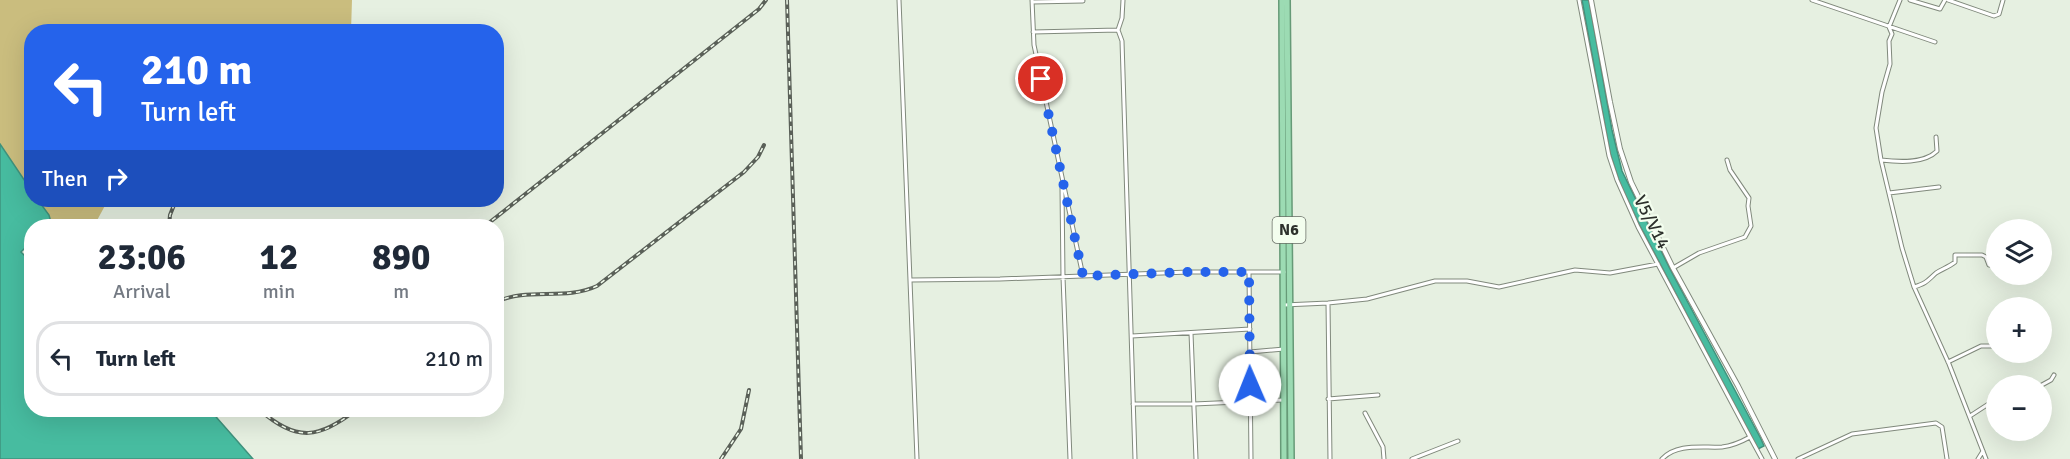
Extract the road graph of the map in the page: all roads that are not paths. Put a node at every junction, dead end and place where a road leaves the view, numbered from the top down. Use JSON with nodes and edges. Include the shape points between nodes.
{"nodes":[{"id":1,"x":899,"y":0,"type":"edge"},
{"id":2,"x":1123,"y":0,"type":"edge"},
{"id":3,"x":1282,"y":0,"type":"edge"},
{"id":4,"x":1287,"y":0,"type":"edge"},
{"id":5,"x":1579,"y":0,"type":"edge"},
{"id":6,"x":1591,"y":0,"type":"edge"},
{"id":7,"x":1812,"y":0,"type":"edge"},
{"id":8,"x":1900,"y":0,"type":"edge"},
{"id":9,"x":1910,"y":0,"type":"edge"},
{"id":10,"x":1946,"y":0,"type":"edge"},
{"id":11,"x":2003,"y":0,"type":"edge"},
{"id":12,"x":1032,"y":1,"type":"edge"},
{"id":13,"x":1083,"y":1,"type":"edge"},
{"id":14,"x":1889,"y":27,"type":"junction"},
{"id":15,"x":1118,"y":30,"type":"junction"},
{"id":16,"x":1033,"y":32,"type":"junction"},
{"id":17,"x":1935,"y":42,"type":"dead end"},
{"id":18,"x":1936,"y":138,"type":"dead end"},
{"id":19,"x":1727,"y":160,"type":"dead end"},
{"id":20,"x":1881,"y":160,"type":"junction"},
{"id":21,"x":1062,"y":182,"type":"junction"},
{"id":22,"x":1939,"y":187,"type":"dead end"},
{"id":23,"x":1889,"y":193,"type":"junction"},
{"id":24,"x":1986,"y":256,"type":"edge"},
{"id":25,"x":1658,"y":264,"type":"junction"},
{"id":26,"x":1673,"y":268,"type":"junction"},
{"id":27,"x":1249,"y":272,"type":"junction"},
{"id":28,"x":1284,"y":272,"type":"junction"},
{"id":29,"x":1129,"y":275,"type":"junction"},
{"id":30,"x":1083,"y":276,"type":"junction"},
{"id":31,"x":1063,"y":277,"type":"junction"},
{"id":32,"x":911,"y":280,"type":"junction"},
{"id":33,"x":1914,"y":287,"type":"junction"},
{"id":34,"x":1328,"y":303,"type":"junction"},
{"id":35,"x":1287,"y":305,"type":"junction"},
{"id":36,"x":1250,"y":329,"type":"junction"},
{"id":37,"x":1191,"y":333,"type":"junction"},
{"id":38,"x":1131,"y":336,"type":"junction"},
{"id":39,"x":1986,"y":346,"type":"edge"},
{"id":40,"x":1284,"y":349,"type":"junction"},
{"id":41,"x":1250,"y":352,"type":"junction"},
{"id":42,"x":1947,"y":362,"type":"junction"},
{"id":43,"x":2054,"y":375,"type":"dead end"},
{"id":44,"x":2052,"y":378,"type":"edge"},
{"id":45,"x":1378,"y":395,"type":"dead end"},
{"id":46,"x":1328,"y":399,"type":"junction"},
{"id":47,"x":1284,"y":400,"type":"junction"},
{"id":48,"x":1250,"y":402,"type":"junction"},
{"id":49,"x":1133,"y":404,"type":"junction"},
{"id":50,"x":1194,"y":404,"type":"junction"},
{"id":51,"x":1986,"y":406,"type":"edge"},
{"id":52,"x":1365,"y":413,"type":"dead end"},
{"id":53,"x":1970,"y":416,"type":"junction"},
{"id":54,"x":1750,"y":437,"type":"junction"},
{"id":55,"x":1458,"y":441,"type":"dead end"},
{"id":56,"x":1983,"y":451,"type":"junction"},
{"id":57,"x":917,"y":459,"type":"edge"},
{"id":58,"x":1070,"y":459,"type":"edge"},
{"id":59,"x":1135,"y":459,"type":"edge"},
{"id":60,"x":1196,"y":459,"type":"edge"},
{"id":61,"x":1251,"y":459,"type":"edge"},
{"id":62,"x":1284,"y":459,"type":"edge"},
{"id":63,"x":1291,"y":459,"type":"edge"},
{"id":64,"x":1330,"y":459,"type":"edge"},
{"id":65,"x":1384,"y":459,"type":"edge"},
{"id":66,"x":1412,"y":459,"type":"edge"},
{"id":67,"x":1662,"y":459,"type":"edge"},
{"id":68,"x":1762,"y":459,"type":"edge"},
{"id":69,"x":1775,"y":459,"type":"edge"},
{"id":70,"x":1798,"y":459,"type":"edge"},
{"id":71,"x":1947,"y":459,"type":"edge"},
{"id":72,"x":1978,"y":459,"type":"edge"},
{"id":73,"x":1986,"y":459,"type":"edge"}],
"edges":[{"from":1,"to":32,"type":"street"},
{"from":2,"to":15,"type":"street"},
{"from":3,"to":28,"type":"highway","number":"N6"},
{"from":4,"to":35,"type":"highway","number":"N6"},
{"from":5,"to":25,"type":"street","name":"V5/V14","via":[[1609,156]]},
{"from":6,"to":26,"type":"street","via":[[1621,152],[1631,182]]},
{"from":7,"to":14,"type":"street"},
{"from":8,"to":14,"type":"street"},
{"from":9,"to":10,"type":"street","via":[[1940,9]]},
{"from":10,"to":11,"type":"street","via":[[1994,16],[1999,14]]},
{"from":12,"to":13,"type":"street"},
{"from":12,"to":16,"type":"street"},
{"from":14,"to":17,"type":"street"},
{"from":14,"to":20,"type":"street","via":[[1890,64],[1876,128]]},
{"from":15,"to":16,"type":"street"},
{"from":15,"to":29,"type":"street","via":[[1122,41]]},
{"from":16,"to":21,"type":"street"},
{"from":18,"to":20,"type":"street","via":[[1937,151],[1923,160]]},
{"from":19,"to":26,"type":"street","via":[[1731,173],[1749,198],[1748,234]]},
{"from":20,"to":23,"type":"street"},
{"from":21,"to":30,"type":"street"},
{"from":21,"to":31,"type":"street"},
{"from":22,"to":23,"type":"street"},
{"from":23,"to":33,"type":"street"},
{"from":24,"to":33,"type":"street","via":[[1955,255],[1955,262],[1926,284]]},
{"from":25,"to":34,"type":"street","via":[[1610,273],[1575,270],[1499,286],[1435,281],[1379,297]]},
{"from":25,"to":54,"type":"street","name":"V5/V14"},
{"from":26,"to":69,"type":"street"},
{"from":27,"to":28,"type":"street"},
{"from":27,"to":29,"type":"street"},
{"from":27,"to":36,"type":"street"},
{"from":28,"to":35,"type":"highway","number":"N6"},
{"from":29,"to":30,"type":"street"},
{"from":29,"to":38,"type":"street"},
{"from":30,"to":31,"type":"street"},
{"from":31,"to":32,"type":"street"},
{"from":31,"to":58,"type":"street"},
{"from":32,"to":57,"type":"street"},
{"from":33,"to":42,"type":"street"},
{"from":34,"to":35,"type":"street"},
{"from":34,"to":46,"type":"street"},
{"from":35,"to":40,"type":"highway","number":"N6"},
{"from":35,"to":63,"type":"highway","number":"N6"},
{"from":36,"to":37,"type":"street"},
{"from":36,"to":41,"type":"street"},
{"from":37,"to":38,"type":"street"},
{"from":37,"to":50,"type":"street"},
{"from":38,"to":49,"type":"street"},
{"from":39,"to":42,"type":"street"},
{"from":40,"to":41,"type":"street"},
{"from":40,"to":47,"type":"highway","number":"N6"},
{"from":41,"to":48,"type":"street"},
{"from":42,"to":53,"type":"street"},
{"from":43,"to":44,"type":"street"},
{"from":45,"to":46,"type":"street"},
{"from":46,"to":64,"type":"street"},
{"from":47,"to":48,"type":"street"},
{"from":47,"to":62,"type":"highway","number":"N6"},
{"from":48,"to":50,"type":"street"},
{"from":48,"to":61,"type":"street"},
{"from":49,"to":50,"type":"street"},
{"from":49,"to":59,"type":"street"},
{"from":50,"to":60,"type":"street"},
{"from":51,"to":53,"type":"street"},
{"from":52,"to":65,"type":"street","via":[[1383,447]]},
{"from":53,"to":56,"type":"street"},
{"from":54,"to":67,"type":"street","via":[[1727,446],[1686,448]]},
{"from":54,"to":68,"type":"street","name":"V5/V14"},
{"from":55,"to":66,"type":"street"},
{"from":56,"to":72,"type":"street"},
{"from":56,"to":73,"type":"street"},
{"from":70,"to":71,"type":"street","via":[[1852,434],[1936,423],[1942,427]]}]}
